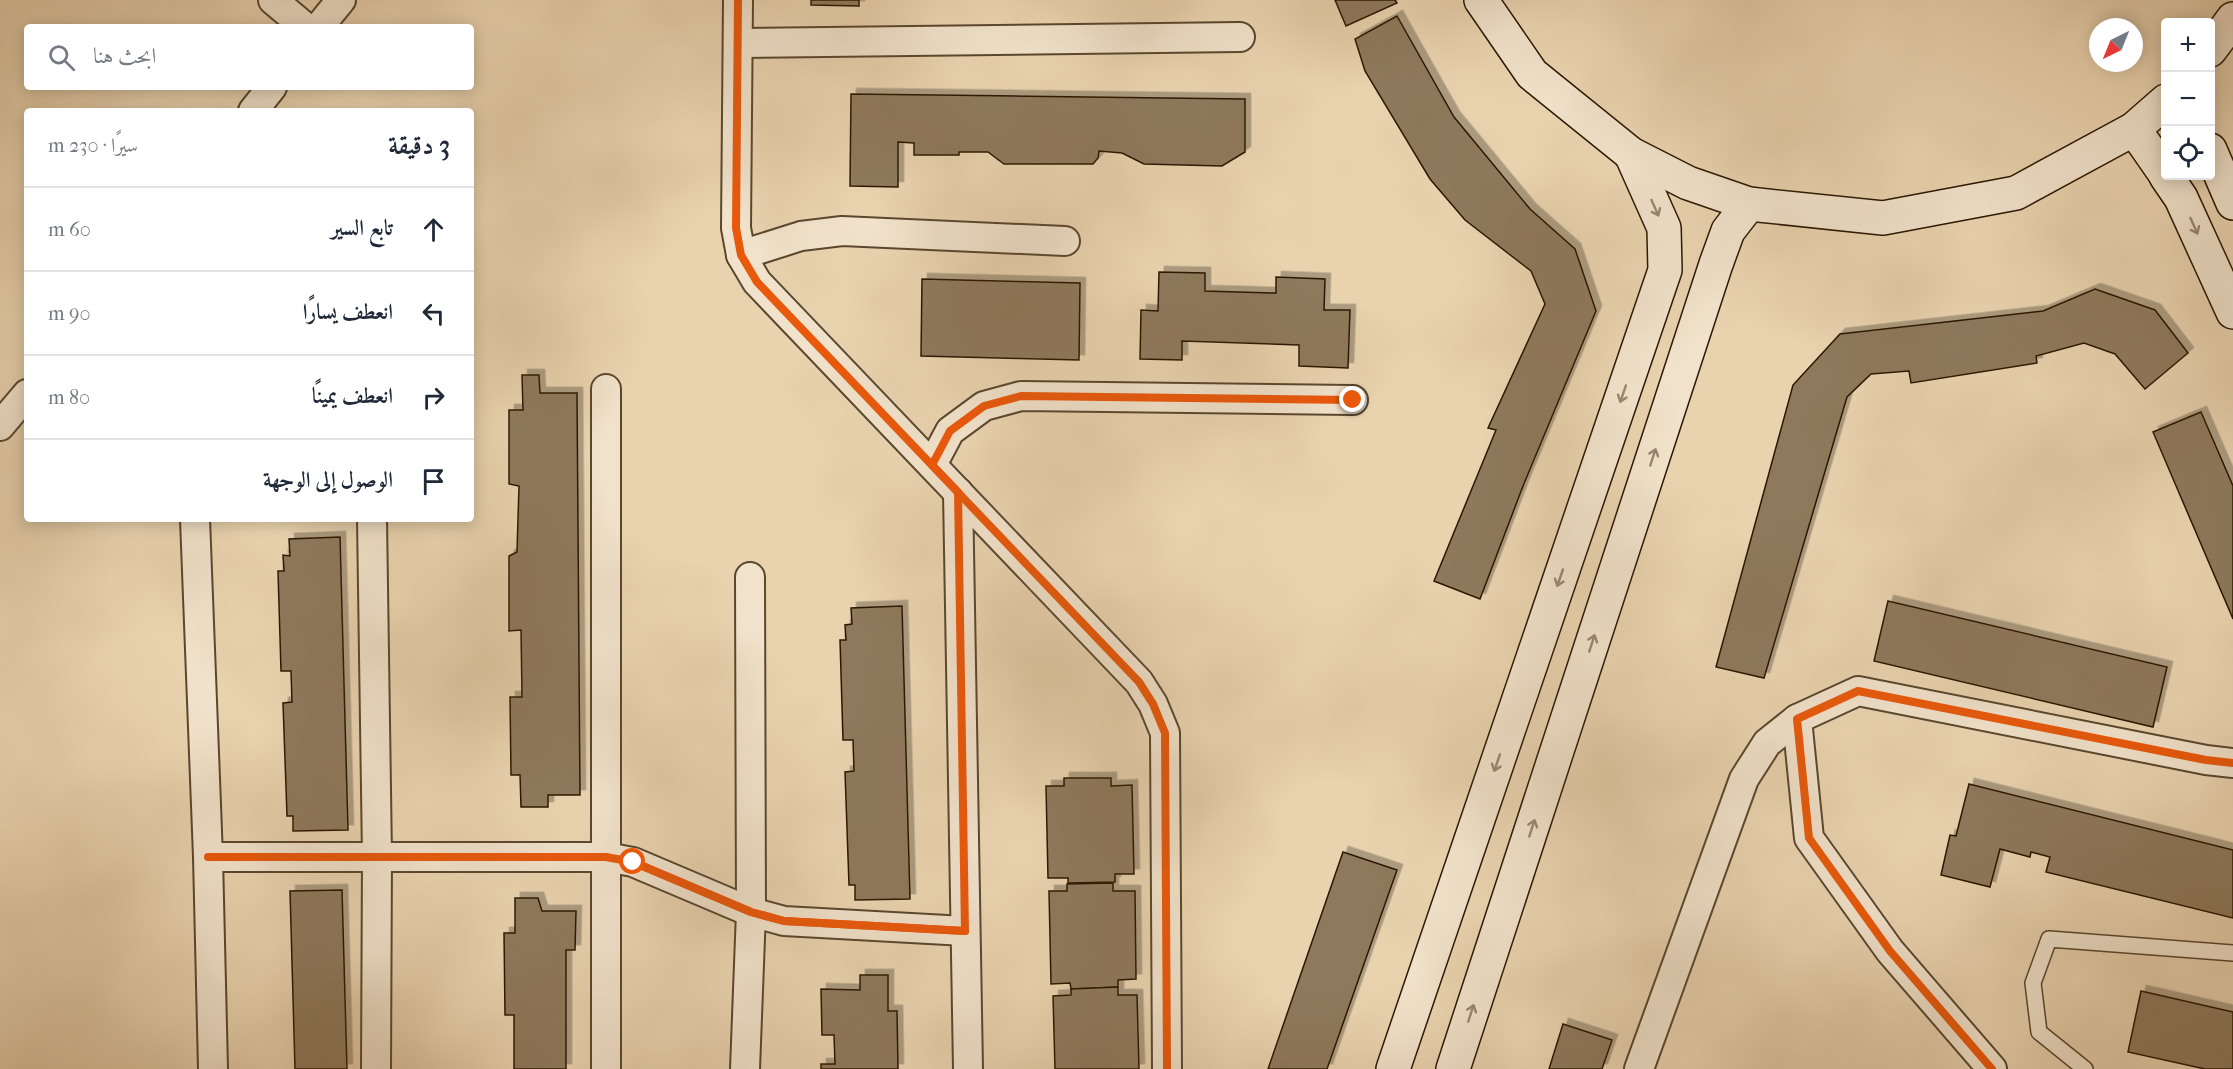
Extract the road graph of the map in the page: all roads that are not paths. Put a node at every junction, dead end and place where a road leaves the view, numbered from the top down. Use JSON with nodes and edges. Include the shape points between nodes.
{"nodes":[{"id":1,"x":273,"y":0,"type":"edge"},
{"id":2,"x":341,"y":0,"type":"edge"},
{"id":3,"x":738,"y":0,"type":"edge"},
{"id":4,"x":1481,"y":0,"type":"edge"},
{"id":5,"x":2233,"y":19,"type":"edge"},
{"id":6,"x":301,"y":24,"type":"edge"},
{"id":7,"x":321,"y":24,"type":"edge"},
{"id":8,"x":1240,"y":37,"type":"dead end"},
{"id":9,"x":738,"y":43,"type":"junction"},
{"id":10,"x":2215,"y":44,"type":"edge"},
{"id":11,"x":270,"y":90,"type":"edge"},
{"id":12,"x":2161,"y":105,"type":"edge"},
{"id":13,"x":255,"y":108,"type":"edge"},
{"id":14,"x":2134,"y":129,"type":"junction"},
{"id":15,"x":1631,"y":154,"type":"junction"},
{"id":16,"x":2215,"y":160,"type":"edge"},
{"id":17,"x":2161,"y":168,"type":"edge"},
{"id":18,"x":2169,"y":180,"type":"edge"},
{"id":19,"x":2233,"y":203,"type":"edge"},
{"id":20,"x":1749,"y":204,"type":"junction"},
{"id":21,"x":1065,"y":242,"type":"dead end"},
{"id":22,"x":741,"y":255,"type":"junction"},
{"id":23,"x":2233,"y":312,"type":"edge"},
{"id":24,"x":606,"y":389,"type":"dead end"},
{"id":25,"x":24,"y":398,"type":"edge"},
{"id":26,"x":1353,"y":400,"type":"dead end"},
{"id":27,"x":0,"y":426,"type":"edge"},
{"id":28,"x":932,"y":465,"type":"junction"},
{"id":29,"x":958,"y":492,"type":"junction"},
{"id":30,"x":195,"y":522,"type":"edge"},
{"id":31,"x":372,"y":522,"type":"edge"},
{"id":32,"x":750,"y":577,"type":"dead end"},
{"id":33,"x":1797,"y":719,"type":"junction"},
{"id":34,"x":2233,"y":763,"type":"edge"},
{"id":35,"x":208,"y":857,"type":"junction"},
{"id":36,"x":376,"y":857,"type":"junction"},
{"id":37,"x":606,"y":857,"type":"junction"},
{"id":38,"x":751,"y":912,"type":"junction"},
{"id":39,"x":965,"y":931,"type":"junction"},
{"id":40,"x":2233,"y":953,"type":"edge"},
{"id":41,"x":213,"y":1069,"type":"edge"},
{"id":42,"x":376,"y":1069,"type":"edge"},
{"id":43,"x":606,"y":1069,"type":"edge"},
{"id":44,"x":745,"y":1069,"type":"edge"},
{"id":45,"x":968,"y":1069,"type":"edge"},
{"id":46,"x":1167,"y":1069,"type":"edge"},
{"id":47,"x":1393,"y":1069,"type":"edge"},
{"id":48,"x":1453,"y":1069,"type":"edge"},
{"id":49,"x":1639,"y":1069,"type":"edge"},
{"id":50,"x":1992,"y":1069,"type":"edge"},
{"id":51,"x":2085,"y":1069,"type":"edge"}],
"edges":[{"from":1,"to":6,"type":"street"},
{"from":2,"to":7,"type":"street"},
{"from":3,"to":9,"type":"street"},
{"from":4,"to":15,"type":"main road","via":[[1532,74]]},
{"from":5,"to":10,"type":"main road"},
{"from":8,"to":9,"type":"street"},
{"from":9,"to":22,"type":"street","via":[[736,228]]},
{"from":11,"to":13,"type":"street"},
{"from":12,"to":14,"type":"main road"},
{"from":14,"to":17,"type":"main road"},
{"from":14,"to":20,"type":"main road","via":[[2016,193],[1883,218]]},
{"from":15,"to":20,"type":"main road","via":[[1688,183]]},
{"from":15,"to":47,"type":"main road","one_way":true,"via":[[1664,228],[1665,270]]},
{"from":16,"to":19,"type":"main road"},
{"from":18,"to":23,"type":"main road","one_way":true},
{"from":48,"to":20,"type":"main road","one_way":true,"via":[[1716,264],[1728,231]]},
{"from":21,"to":22,"type":"street","via":[[842,231],[801,236]]},
{"from":22,"to":28,"type":"street","via":[[757,282]]},
{"from":24,"to":37,"type":"street"},
{"from":25,"to":27,"type":"street"},
{"from":26,"to":28,"type":"street","via":[[1021,396],[984,406],[950,431]]},
{"from":28,"to":29,"type":"street"},
{"from":29,"to":39,"type":"street"},
{"from":29,"to":46,"type":"street","via":[[1139,682],[1165,733]]},
{"from":30,"to":35,"type":"street"},
{"from":31,"to":36,"type":"street"},
{"from":32,"to":38,"type":"street"},
{"from":33,"to":34,"type":"street","via":[[1858,691]]},
{"from":33,"to":49,"type":"street","via":[[1767,743],[1744,778]]},
{"from":33,"to":50,"type":"street","via":[[1809,838],[1890,951]]},
{"from":35,"to":36,"type":"street"},
{"from":35,"to":41,"type":"street"},
{"from":36,"to":37,"type":"street"},
{"from":36,"to":42,"type":"street"},
{"from":37,"to":38,"type":"street","via":[[633,862]]},
{"from":37,"to":43,"type":"street"},
{"from":38,"to":39,"type":"street","via":[[784,921]]},
{"from":38,"to":44,"type":"street"},
{"from":39,"to":45,"type":"street"},
{"from":40,"to":51,"type":"lane","via":[[2049,939],[2033,983],[2039,1032]]}]}
